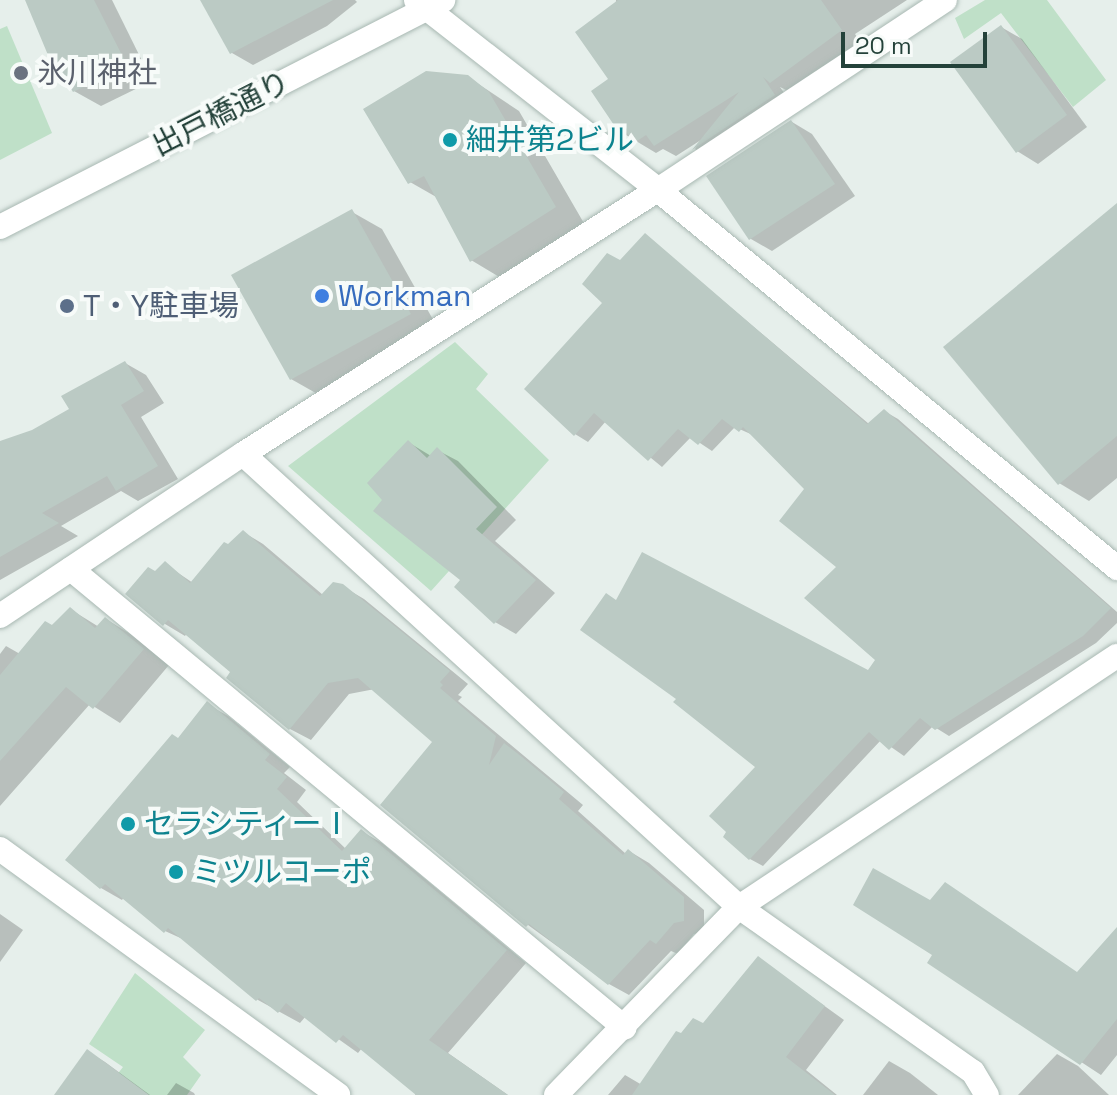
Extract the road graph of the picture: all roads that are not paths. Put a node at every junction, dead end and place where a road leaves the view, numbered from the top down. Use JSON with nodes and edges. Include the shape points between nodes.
{"nodes":[{"id":1,"x":945,"y":0,"type":"edge"},
{"id":2,"x":428,"y":3,"type":"edge"},
{"id":3,"x":658,"y":190,"type":"junction"},
{"id":4,"x":0,"y":227,"type":"edge"},
{"id":5,"x":243,"y":454,"type":"junction"},
{"id":6,"x":1117,"y":568,"type":"edge"},
{"id":7,"x":71,"y":569,"type":"junction"},
{"id":8,"x":0,"y":616,"type":"edge"},
{"id":9,"x":1117,"y":656,"type":"edge"},
{"id":10,"x":0,"y":849,"type":"edge"},
{"id":11,"x":739,"y":907,"type":"junction"},
{"id":12,"x":625,"y":1028,"type":"junction"},
{"id":13,"x":338,"y":1095,"type":"edge"},
{"id":14,"x":556,"y":1095,"type":"edge"},
{"id":15,"x":987,"y":1095,"type":"edge"}],
"edges":[{"from":1,"to":3,"type":"street"},
{"from":2,"to":3,"type":"street"},
{"from":2,"to":4,"type":"street","name":"出戸橋通り"},
{"from":3,"to":5,"type":"street"},
{"from":3,"to":6,"type":"street"},
{"from":5,"to":7,"type":"street"},
{"from":5,"to":11,"type":"street"},
{"from":7,"to":8,"type":"street"},
{"from":7,"to":12,"type":"street"},
{"from":9,"to":11,"type":"street"},
{"from":10,"to":13,"type":"street"},
{"from":11,"to":12,"type":"street"},
{"from":11,"to":15,"type":"street","via":[[973,1072]]},
{"from":12,"to":14,"type":"street"}]}
